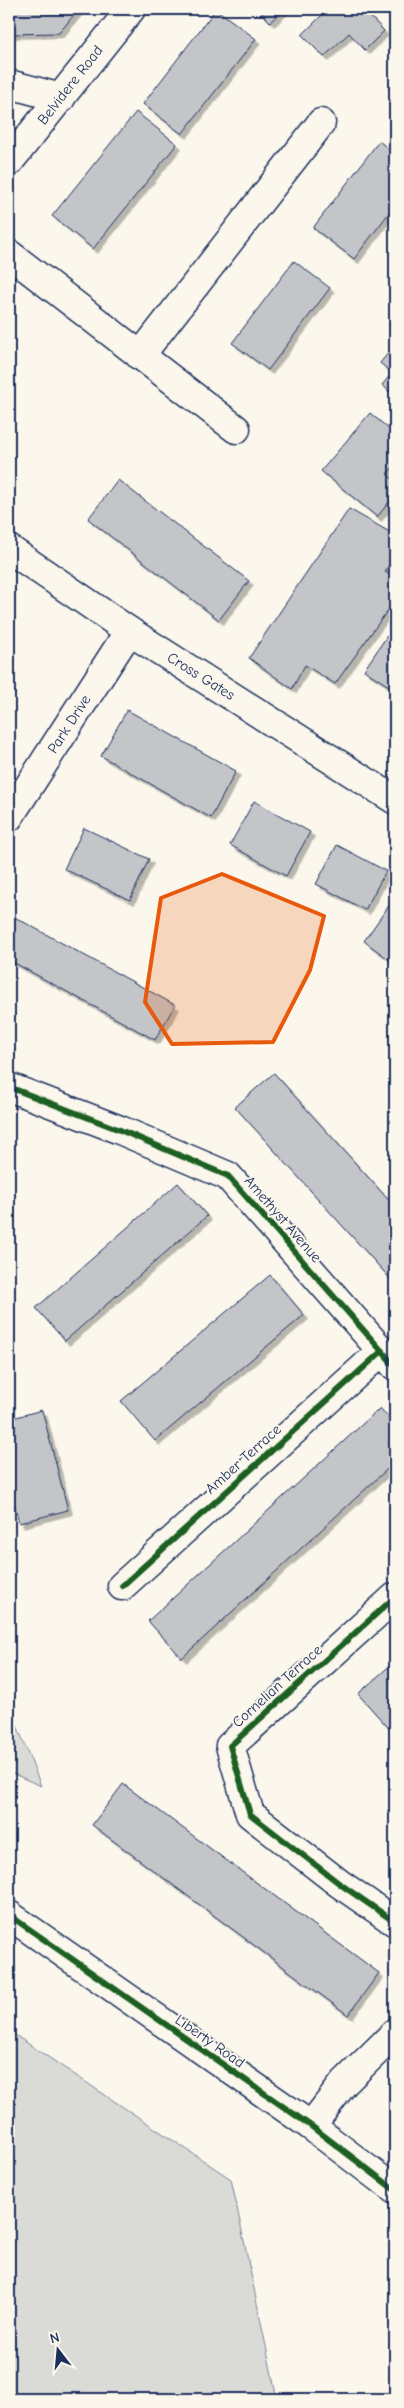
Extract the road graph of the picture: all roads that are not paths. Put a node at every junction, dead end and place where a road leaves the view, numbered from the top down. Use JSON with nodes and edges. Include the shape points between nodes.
{"nodes":[{"id":1,"x":130,"y":9,"type":"edge"},
{"id":2,"x":9,"y":84,"type":"edge"},
{"id":3,"x":61,"y":98,"type":"junction"},
{"id":4,"x":321,"y":123,"type":"dead end"},
{"id":5,"x":9,"y":162,"type":"edge"},
{"id":6,"x":9,"y":254,"type":"edge"},
{"id":7,"x":140,"y":356,"type":"junction"},
{"id":8,"x":236,"y":429,"type":"dead end"},
{"id":9,"x":9,"y":549,"type":"edge"},
{"id":10,"x":129,"y":631,"type":"junction"},
{"id":11,"x":395,"y":800,"type":"edge"},
{"id":12,"x":9,"y":817,"type":"edge"},
{"id":13,"x":9,"y":1087,"type":"edge"},
{"id":14,"x":389,"y":1358,"type":"edge"},
{"id":15,"x":122,"y":1586,"type":"dead end"},
{"id":16,"x":395,"y":1597,"type":"edge"},
{"id":17,"x":9,"y":1916,"type":"edge"},
{"id":18,"x":395,"y":1922,"type":"edge"},
{"id":19,"x":395,"y":2033,"type":"edge"},
{"id":20,"x":311,"y":2126,"type":"junction"},
{"id":21,"x":395,"y":2190,"type":"edge"}],
"edges":[{"from":1,"to":3,"type":"street","name":"Belvidere Road"},
{"from":2,"to":3,"type":"street"},
{"from":3,"to":5,"type":"street","name":"Belvidere Road"},
{"from":4,"to":7,"type":"street"},
{"from":6,"to":7,"type":"street"},
{"from":7,"to":8,"type":"street"},
{"from":9,"to":10,"type":"street","name":"Cross Gates"},
{"from":10,"to":11,"type":"street","name":"Cross Gates"},
{"from":10,"to":12,"type":"street","name":"Park Drive"},
{"from":13,"to":14,"type":"street","name":"Amethyst Avenue","via":[[228,1176]]},
{"from":14,"to":15,"type":"street","name":"Amber Terrace"},
{"from":16,"to":18,"type":"street","name":"Cornelian Terrace","via":[[230,1746],[250,1814]]},
{"from":17,"to":20,"type":"street","name":"Liberty Road"},
{"from":19,"to":20,"type":"street","via":[[344,2083]]},
{"from":20,"to":21,"type":"street","name":"Liberty Road"}]}
